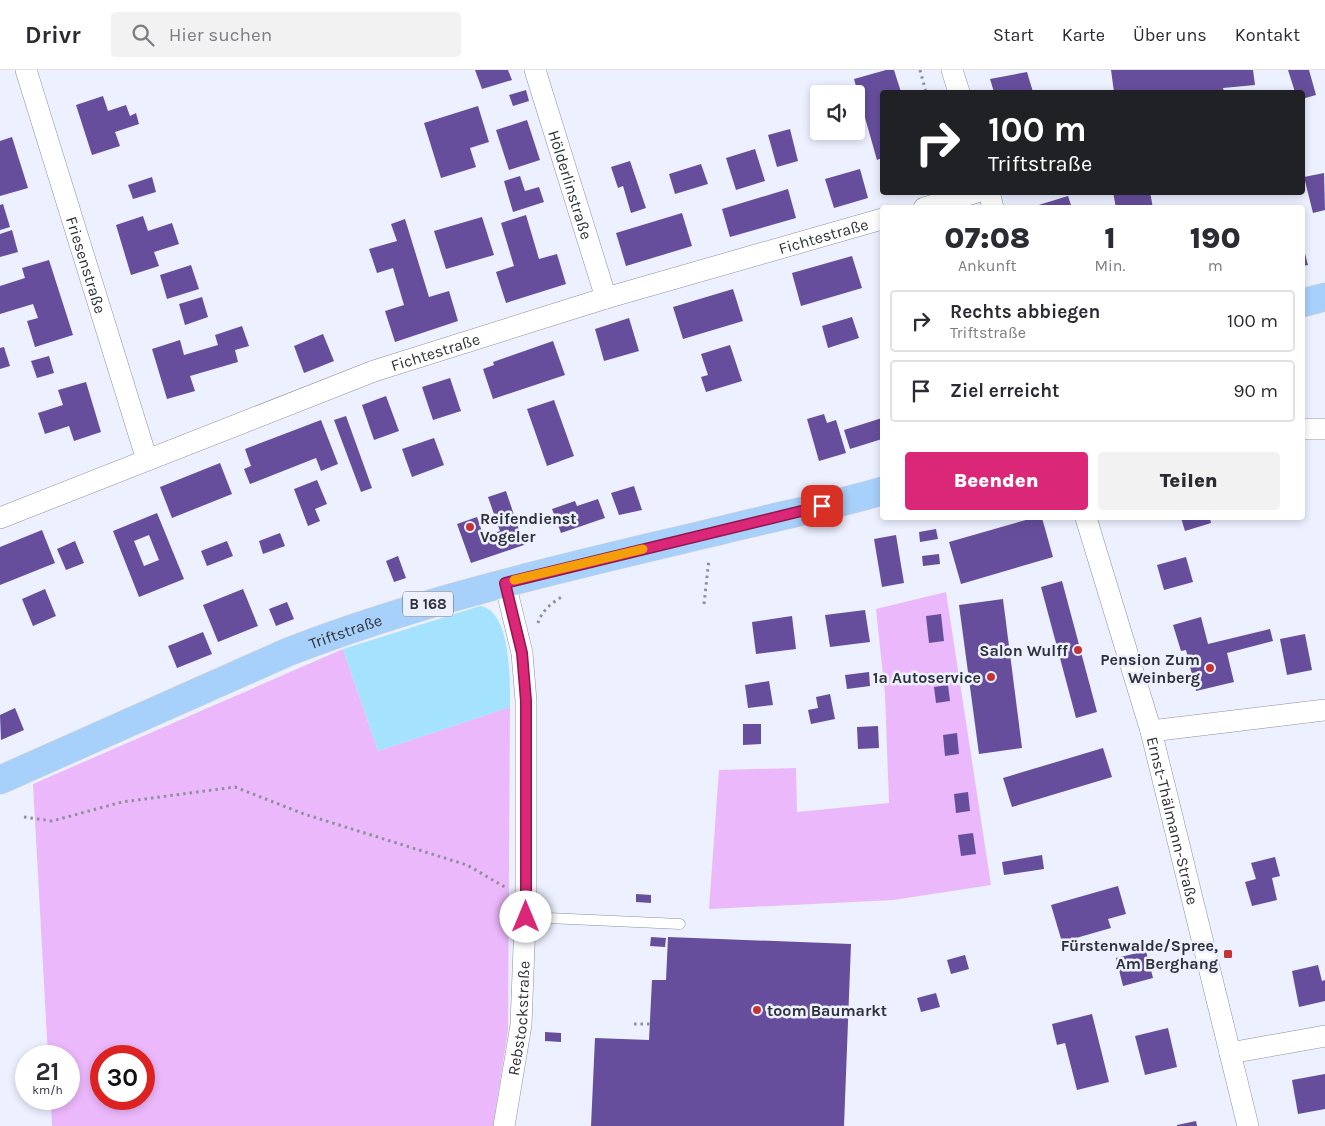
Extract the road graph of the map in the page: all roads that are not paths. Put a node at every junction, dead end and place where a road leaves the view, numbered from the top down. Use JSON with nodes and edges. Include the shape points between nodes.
{"nodes":[{"id":1,"x":26,"y":70,"type":"edge"},
{"id":2,"x":535,"y":70,"type":"edge"},
{"id":3,"x":952,"y":70,"type":"edge"},
{"id":4,"x":958,"y":90,"type":"edge"},
{"id":5,"x":967,"y":195,"type":"edge"},
{"id":6,"x":934,"y":205,"type":"edge"},
{"id":7,"x":880,"y":220,"type":"edge"},
{"id":8,"x":1325,"y":297,"type":"edge"},
{"id":9,"x":606,"y":298,"type":"junction"},
{"id":10,"x":1305,"y":302,"type":"edge"},
{"id":11,"x":1305,"y":428,"type":"edge"},
{"id":12,"x":1325,"y":429,"type":"edge"},
{"id":13,"x":147,"y":460,"type":"junction"},
{"id":14,"x":880,"y":490,"type":"edge"},
{"id":15,"x":0,"y":518,"type":"edge"},
{"id":16,"x":1087,"y":520,"type":"edge"},
{"id":17,"x":505,"y":583,"type":"junction"},
{"id":18,"x":1325,"y":710,"type":"edge"},
{"id":19,"x":1151,"y":731,"type":"junction"},
{"id":20,"x":0,"y":780,"type":"edge"},
{"id":21,"x":526,"y":907,"type":"junction"},
{"id":22,"x":680,"y":924,"type":"dead end"},
{"id":23,"x":1325,"y":1036,"type":"edge"},
{"id":24,"x":1230,"y":1053,"type":"junction"},
{"id":25,"x":504,"y":1126,"type":"edge"},
{"id":26,"x":1248,"y":1126,"type":"edge"}],
"edges":[{"from":1,"to":13,"type":"street","name":"Friesenstraße"},
{"from":2,"to":9,"type":"street","name":"Hölderlinstraße"},
{"from":3,"to":4,"type":"street"},
{"from":5,"to":6,"type":"street"},
{"from":7,"to":9,"type":"street","name":"Fichtestraße"},
{"from":8,"to":10,"type":"main road"},
{"from":9,"to":13,"type":"street","name":"Fichtestraße","via":[[374,371]]},
{"from":11,"to":12,"type":"street"},
{"from":13,"to":15,"type":"street","name":"Fichtestraße"},
{"from":14,"to":17,"type":"main road","name":"Triftstraße","number":"B 168"},
{"from":16,"to":19,"type":"street","name":"Ernst-Thälmann-Straße"},
{"from":17,"to":20,"type":"main road","name":"Triftstraße","number":"B 168","via":[[416,607],[312,642]]},
{"from":17,"to":21,"type":"street","name":"Rebstockstraße","via":[[522,653],[526,701]]},
{"from":18,"to":19,"type":"street"},
{"from":19,"to":24,"type":"street","name":"Ernst-Thälmann-Straße"},
{"from":21,"to":22,"type":"lane"},
{"from":21,"to":25,"type":"street","name":"Rebstockstraße","via":[[521,1025]]},
{"from":23,"to":24,"type":"street"},
{"from":24,"to":26,"type":"street","name":"Ernst-Thälmann-Straße"}]}
